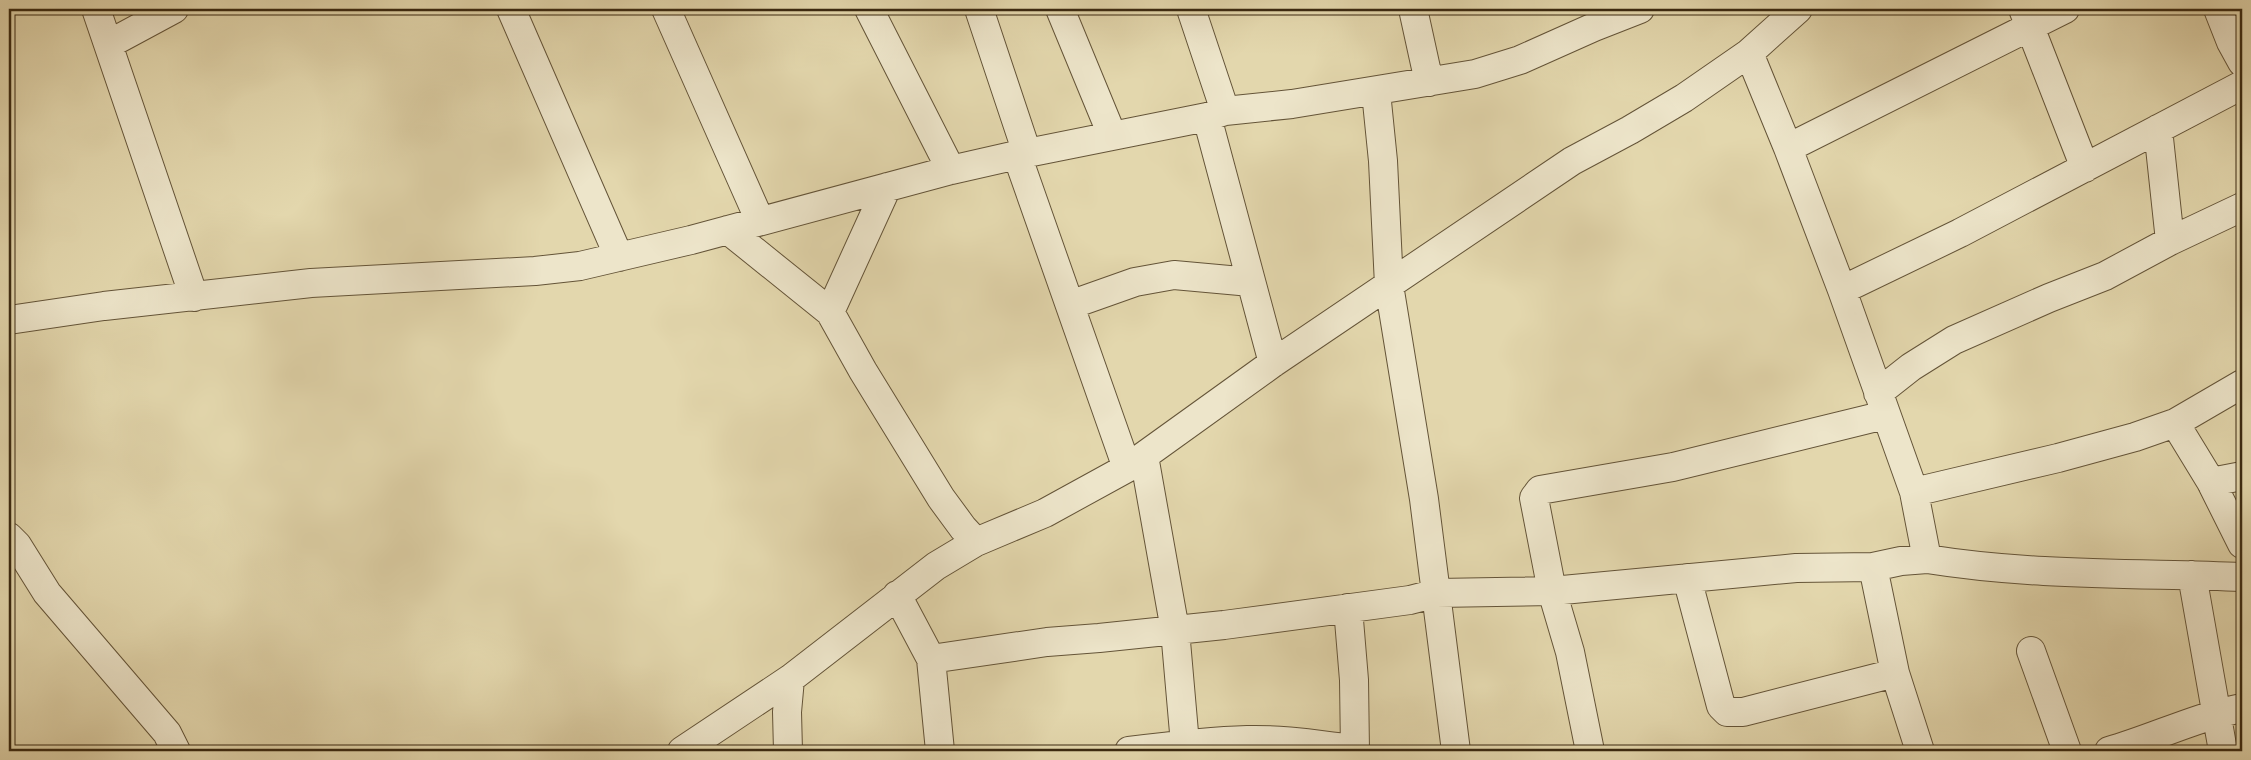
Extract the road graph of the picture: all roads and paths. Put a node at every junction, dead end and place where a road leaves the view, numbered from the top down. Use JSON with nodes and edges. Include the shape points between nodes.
{"nodes":[{"id":1,"x":96,"y":9,"type":"edge"},
{"id":2,"x":174,"y":9,"type":"edge"},
{"id":3,"x":511,"y":9,"type":"edge"},
{"id":4,"x":671,"y":9,"type":"edge"},
{"id":5,"x":870,"y":9,"type":"edge"},
{"id":6,"x":979,"y":9,"type":"edge"},
{"id":7,"x":1060,"y":9,"type":"edge"},
{"id":8,"x":1191,"y":9,"type":"edge"},
{"id":9,"x":1414,"y":9,"type":"edge"},
{"id":10,"x":1640,"y":9,"type":"edge"},
{"id":11,"x":1798,"y":9,"type":"edge"},
{"id":12,"x":2065,"y":9,"type":"edge"},
{"id":13,"x":2218,"y":9,"type":"edge"},
{"id":14,"x":2027,"y":17,"type":"edge"},
{"id":15,"x":109,"y":44,"type":"junction"},
{"id":16,"x":1749,"y":53,"type":"junction"},
{"id":17,"x":2242,"y":62,"type":"edge"},
{"id":18,"x":1429,"y":82,"type":"junction"},
{"id":19,"x":2242,"y":85,"type":"edge"},
{"id":20,"x":1376,"y":92,"type":"junction"},
{"id":21,"x":1216,"y":114,"type":"junction"},
{"id":22,"x":2158,"y":130,"type":"junction"},
{"id":23,"x":1112,"y":135,"type":"junction"},
{"id":24,"x":1788,"y":148,"type":"junction"},
{"id":25,"x":1022,"y":154,"type":"junction"},
{"id":26,"x":2085,"y":168,"type":"junction"},
{"id":27,"x":951,"y":170,"type":"junction"},
{"id":28,"x":887,"y":188,"type":"junction"},
{"id":29,"x":2242,"y":207,"type":"edge"},
{"id":30,"x":760,"y":221,"type":"junction"},
{"id":31,"x":728,"y":230,"type":"junction"},
{"id":32,"x":2170,"y":241,"type":"junction"},
{"id":33,"x":619,"y":257,"type":"junction"},
{"id":34,"x":1251,"y":282,"type":"junction"},
{"id":35,"x":1389,"y":285,"type":"junction"},
{"id":36,"x":1842,"y":290,"type":"junction"},
{"id":37,"x":194,"y":297,"type":"junction"},
{"id":38,"x":1070,"y":305,"type":"junction"},
{"id":39,"x":830,"y":312,"type":"junction"},
{"id":40,"x":9,"y":320,"type":"edge"},
{"id":41,"x":1273,"y":363,"type":"junction"},
{"id":42,"x":2242,"y":384,"type":"edge"},
{"id":43,"x":1881,"y":404,"type":"junction"},
{"id":44,"x":2175,"y":423,"type":"junction"},
{"id":45,"x":1136,"y":462,"type":"junction"},
{"id":46,"x":2242,"y":476,"type":"edge"},
{"id":47,"x":2210,"y":482,"type":"junction"},
{"id":48,"x":1914,"y":492,"type":"junction"},
{"id":49,"x":9,"y":537,"type":"edge"},
{"id":50,"x":976,"y":542,"type":"junction"},
{"id":51,"x":2242,"y":544,"type":"edge"},
{"id":52,"x":1927,"y":559,"type":"junction"},
{"id":53,"x":1873,"y":567,"type":"junction"},
{"id":54,"x":2192,"y":575,"type":"junction"},
{"id":55,"x":2242,"y":577,"type":"edge"},
{"id":56,"x":1688,"y":578,"type":"junction"},
{"id":57,"x":1552,"y":591,"type":"junction"},
{"id":58,"x":1437,"y":593,"type":"junction"},
{"id":59,"x":897,"y":595,"type":"junction"},
{"id":60,"x":1348,"y":608,"type":"junction"},
{"id":61,"x":1175,"y":630,"type":"junction"},
{"id":62,"x":2030,"y":651,"type":"dead end"},
{"id":63,"x":931,"y":659,"type":"junction"},
{"id":64,"x":1894,"y":673,"type":"junction"},
{"id":65,"x":790,"y":679,"type":"junction"},
{"id":66,"x":2242,"y":708,"type":"edge"},
{"id":67,"x":2215,"y":714,"type":"junction"},
{"id":68,"x":1185,"y":744,"type":"junction"},
{"id":69,"x":1355,"y":750,"type":"edge"},
{"id":70,"x":176,"y":751,"type":"edge"},
{"id":71,"x":682,"y":751,"type":"edge"},
{"id":72,"x":788,"y":751,"type":"edge"},
{"id":73,"x":940,"y":751,"type":"edge"},
{"id":74,"x":1129,"y":751,"type":"edge"},
{"id":75,"x":1456,"y":751,"type":"edge"},
{"id":76,"x":1590,"y":751,"type":"edge"},
{"id":77,"x":1920,"y":751,"type":"edge"},
{"id":78,"x":2067,"y":751,"type":"edge"},
{"id":79,"x":2109,"y":751,"type":"edge"},
{"id":80,"x":2223,"y":751,"type":"edge"}],
"edges":[{"from":1,"to":15,"type":"street"},
{"from":2,"to":15,"type":"street"},
{"from":3,"to":33,"type":"street"},
{"from":4,"to":30,"type":"street"},
{"from":5,"to":27,"type":"street"},
{"from":6,"to":25,"type":"street"},
{"from":7,"to":23,"type":"street"},
{"from":8,"to":21,"type":"street"},
{"from":9,"to":18,"type":"street"},
{"from":10,"to":18,"type":"street","via":[[1520,60],[1475,74]]},
{"from":11,"to":16,"type":"street"},
{"from":12,"to":14,"type":"street"},
{"from":13,"to":17,"type":"street"},
{"from":14,"to":24,"type":"street"},
{"from":14,"to":26,"type":"street"},
{"from":15,"to":37,"type":"street"},
{"from":16,"to":24,"type":"street"},
{"from":16,"to":35,"type":"street","via":[[1684,98],[1572,161]]},
{"from":18,"to":20,"type":"street"},
{"from":19,"to":22,"type":"street"},
{"from":20,"to":21,"type":"street"},
{"from":20,"to":35,"type":"street"},
{"from":21,"to":23,"type":"street"},
{"from":21,"to":34,"type":"street"},
{"from":22,"to":26,"type":"street"},
{"from":22,"to":32,"type":"street"},
{"from":23,"to":25,"type":"street"},
{"from":24,"to":36,"type":"street"},
{"from":25,"to":27,"type":"street"},
{"from":25,"to":38,"type":"street"},
{"from":26,"to":36,"type":"street"},
{"from":27,"to":28,"type":"street"},
{"from":28,"to":30,"type":"street"},
{"from":28,"to":39,"type":"street"},
{"from":29,"to":32,"type":"street"},
{"from":30,"to":31,"type":"street"},
{"from":31,"to":33,"type":"street"},
{"from":31,"to":39,"type":"street"},
{"from":32,"to":43,"type":"street","via":[[2105,276],[1954,340],[1911,367]]},
{"from":33,"to":37,"type":"street","via":[[535,271],[311,283]]},
{"from":34,"to":38,"type":"street","via":[[1174,275],[1135,282]]},
{"from":34,"to":41,"type":"street"},
{"from":35,"to":41,"type":"street"},
{"from":35,"to":58,"type":"street"},
{"from":36,"to":43,"type":"street"},
{"from":37,"to":40,"type":"street"},
{"from":38,"to":45,"type":"street"},
{"from":39,"to":50,"type":"street","via":[[941,498]]},
{"from":41,"to":45,"type":"street"},
{"from":42,"to":44,"type":"street"},
{"from":43,"to":48,"type":"street"},
{"from":43,"to":57,"type":"street","via":[[1673,467],[1540,490],[1534,498]]},
{"from":44,"to":47,"type":"street"},
{"from":44,"to":48,"type":"street","via":[[2058,458]]},
{"from":45,"to":50,"type":"street","via":[[1045,513]]},
{"from":45,"to":61,"type":"street"},
{"from":46,"to":47,"type":"street"},
{"from":47,"to":51,"type":"street"},
{"from":48,"to":52,"type":"street"},
{"from":49,"to":70,"type":"street","via":[[47,593],[167,733]]},
{"from":50,"to":59,"type":"street"},
{"from":52,"to":53,"type":"street"},
{"from":52,"to":54,"type":"street","via":[[2074,574]]},
{"from":53,"to":56,"type":"street","via":[[1796,568]]},
{"from":53,"to":64,"type":"street"},
{"from":54,"to":55,"type":"street"},
{"from":54,"to":67,"type":"street"},
{"from":56,"to":57,"type":"street"},
{"from":56,"to":64,"type":"street","via":[[1721,706],[1727,712],[1742,712]]},
{"from":57,"to":58,"type":"street"},
{"from":57,"to":76,"type":"street","via":[[1570,652]]},
{"from":58,"to":60,"type":"street"},
{"from":58,"to":75,"type":"street"},
{"from":59,"to":63,"type":"street"},
{"from":59,"to":65,"type":"street"},
{"from":60,"to":61,"type":"street"},
{"from":60,"to":69,"type":"street"},
{"from":61,"to":63,"type":"street","via":[[1047,642]]},
{"from":61,"to":68,"type":"street"},
{"from":62,"to":78,"type":"street"},
{"from":63,"to":73,"type":"street"},
{"from":64,"to":77,"type":"street"},
{"from":65,"to":71,"type":"street"},
{"from":65,"to":72,"type":"street"},
{"from":66,"to":67,"type":"street"},
{"from":67,"to":79,"type":"street"},
{"from":67,"to":80,"type":"street"},
{"from":68,"to":69,"type":"street","via":[[1257,740]]},
{"from":68,"to":74,"type":"street"}]}
